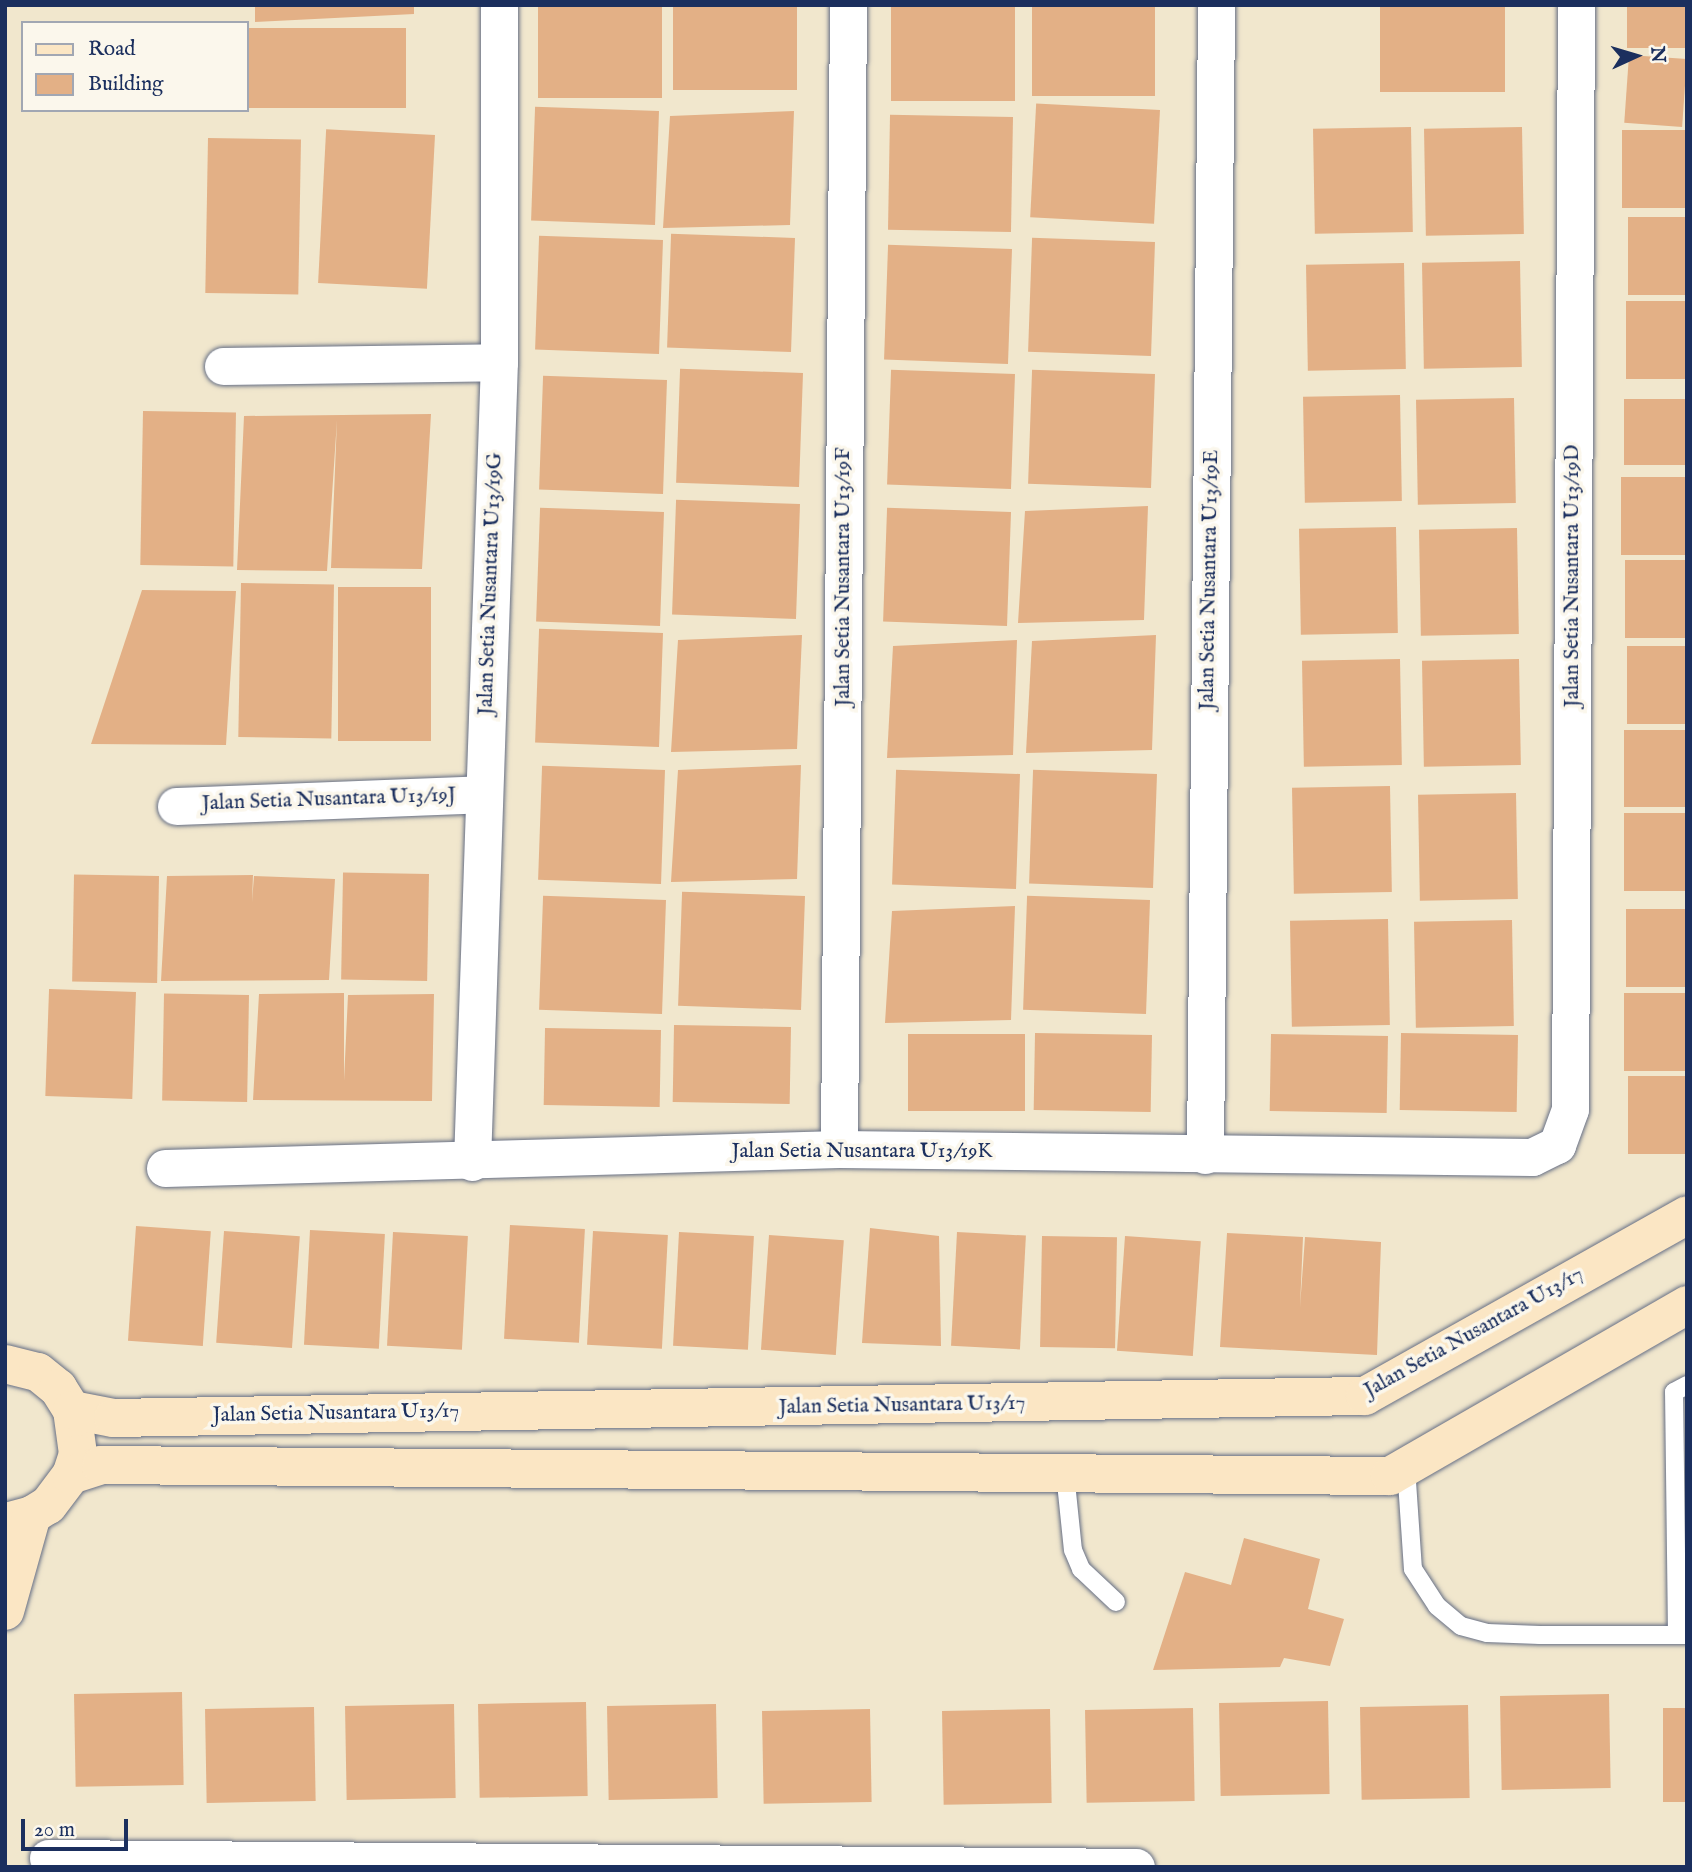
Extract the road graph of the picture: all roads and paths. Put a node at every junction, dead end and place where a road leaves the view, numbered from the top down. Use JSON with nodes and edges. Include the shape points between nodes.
{"nodes":[{"id":1,"x":499,"y":5,"type":"edge"},
{"id":2,"x":848,"y":5,"type":"edge"},
{"id":3,"x":1216,"y":5,"type":"edge"},
{"id":4,"x":1576,"y":5,"type":"edge"},
{"id":5,"x":499,"y":362,"type":"junction"},
{"id":6,"x":223,"y":366,"type":"dead end"},
{"id":7,"x":483,"y":793,"type":"junction"},
{"id":8,"x":176,"y":806,"type":"dead end"},
{"id":9,"x":1557,"y":1145,"type":"joint"},
{"id":10,"x":839,"y":1149,"type":"junction"},
{"id":11,"x":1205,"y":1155,"type":"junction"},
{"id":12,"x":472,"y":1162,"type":"junction"},
{"id":13,"x":164,"y":1168,"type":"dead end"},
{"id":14,"x":1687,"y":1215,"type":"edge"},
{"id":15,"x":1687,"y":1305,"type":"edge"},
{"id":16,"x":5,"y":1364,"type":"edge"},
{"id":17,"x":1687,"y":1385,"type":"edge"},
{"id":18,"x":72,"y":1410,"type":"junction"},
{"id":19,"x":1406,"y":1467,"type":"junction"},
{"id":20,"x":1065,"y":1473,"type":"junction"},
{"id":21,"x":72,"y":1475,"type":"junction"},
{"id":22,"x":19,"y":1519,"type":"edge"},
{"id":23,"x":1116,"y":1602,"type":"dead end"},
{"id":24,"x":5,"y":1611,"type":"edge"},
{"id":25,"x":1682,"y":1635,"type":"edge"},
{"id":26,"x":48,"y":1858,"type":"dead end"},
{"id":27,"x":1136,"y":1867,"type":"edge"}],
"edges":[{"from":1,"to":5,"type":"street","name":"Jalan Setia Nusantara U13/19G"},
{"from":2,"to":10,"type":"street","name":"Jalan Setia Nusantara U13/19F"},
{"from":3,"to":11,"type":"street","name":"Jalan Setia Nusantara U13/19E"},
{"from":4,"to":9,"type":"street","name":"Jalan Setia Nusantara U13/19D","via":[[1570,1109]]},
{"from":5,"to":6,"type":"street"},
{"from":5,"to":7,"type":"street","name":"Jalan Setia Nusantara U13/19G"},
{"from":7,"to":8,"type":"street","name":"Jalan Setia Nusantara U13/19J"},
{"from":7,"to":12,"type":"street","name":"Jalan Setia Nusantara U13/19G"},
{"from":9,"to":11,"type":"street","name":"Jalan Setia Nusantara U13/19K","via":[[1532,1157]]},
{"from":10,"to":11,"type":"street","name":"Jalan Setia Nusantara U13/19K"},
{"from":10,"to":12,"type":"street","name":"Jalan Setia Nusantara U13/19K"},
{"from":12,"to":13,"type":"street","name":"Jalan Setia Nusantara U13/19K"},
{"from":14,"to":18,"type":"main road","name":"Jalan Setia Nusantara U13/17","via":[[1365,1396],[113,1418]]},
{"from":15,"to":19,"type":"main road"},
{"from":16,"to":18,"type":"main road","via":[[38,1372],[58,1388]]},
{"from":17,"to":25,"type":"lane","via":[[1674,1392]]},
{"from":18,"to":21,"type":"main road","via":[[78,1454]]},
{"from":19,"to":20,"type":"main road","via":[[1390,1476]]},
{"from":19,"to":25,"type":"lane","via":[[1413,1569],[1437,1606],[1461,1626],[1487,1633]]},
{"from":20,"to":21,"type":"main road","via":[[101,1465]]},
{"from":20,"to":23,"type":"lane","via":[[1073,1550],[1081,1569]]},
{"from":21,"to":22,"type":"main road","via":[[48,1506]]},
{"from":22,"to":24,"type":"main road"},
{"from":26,"to":27,"type":"street"}]}
